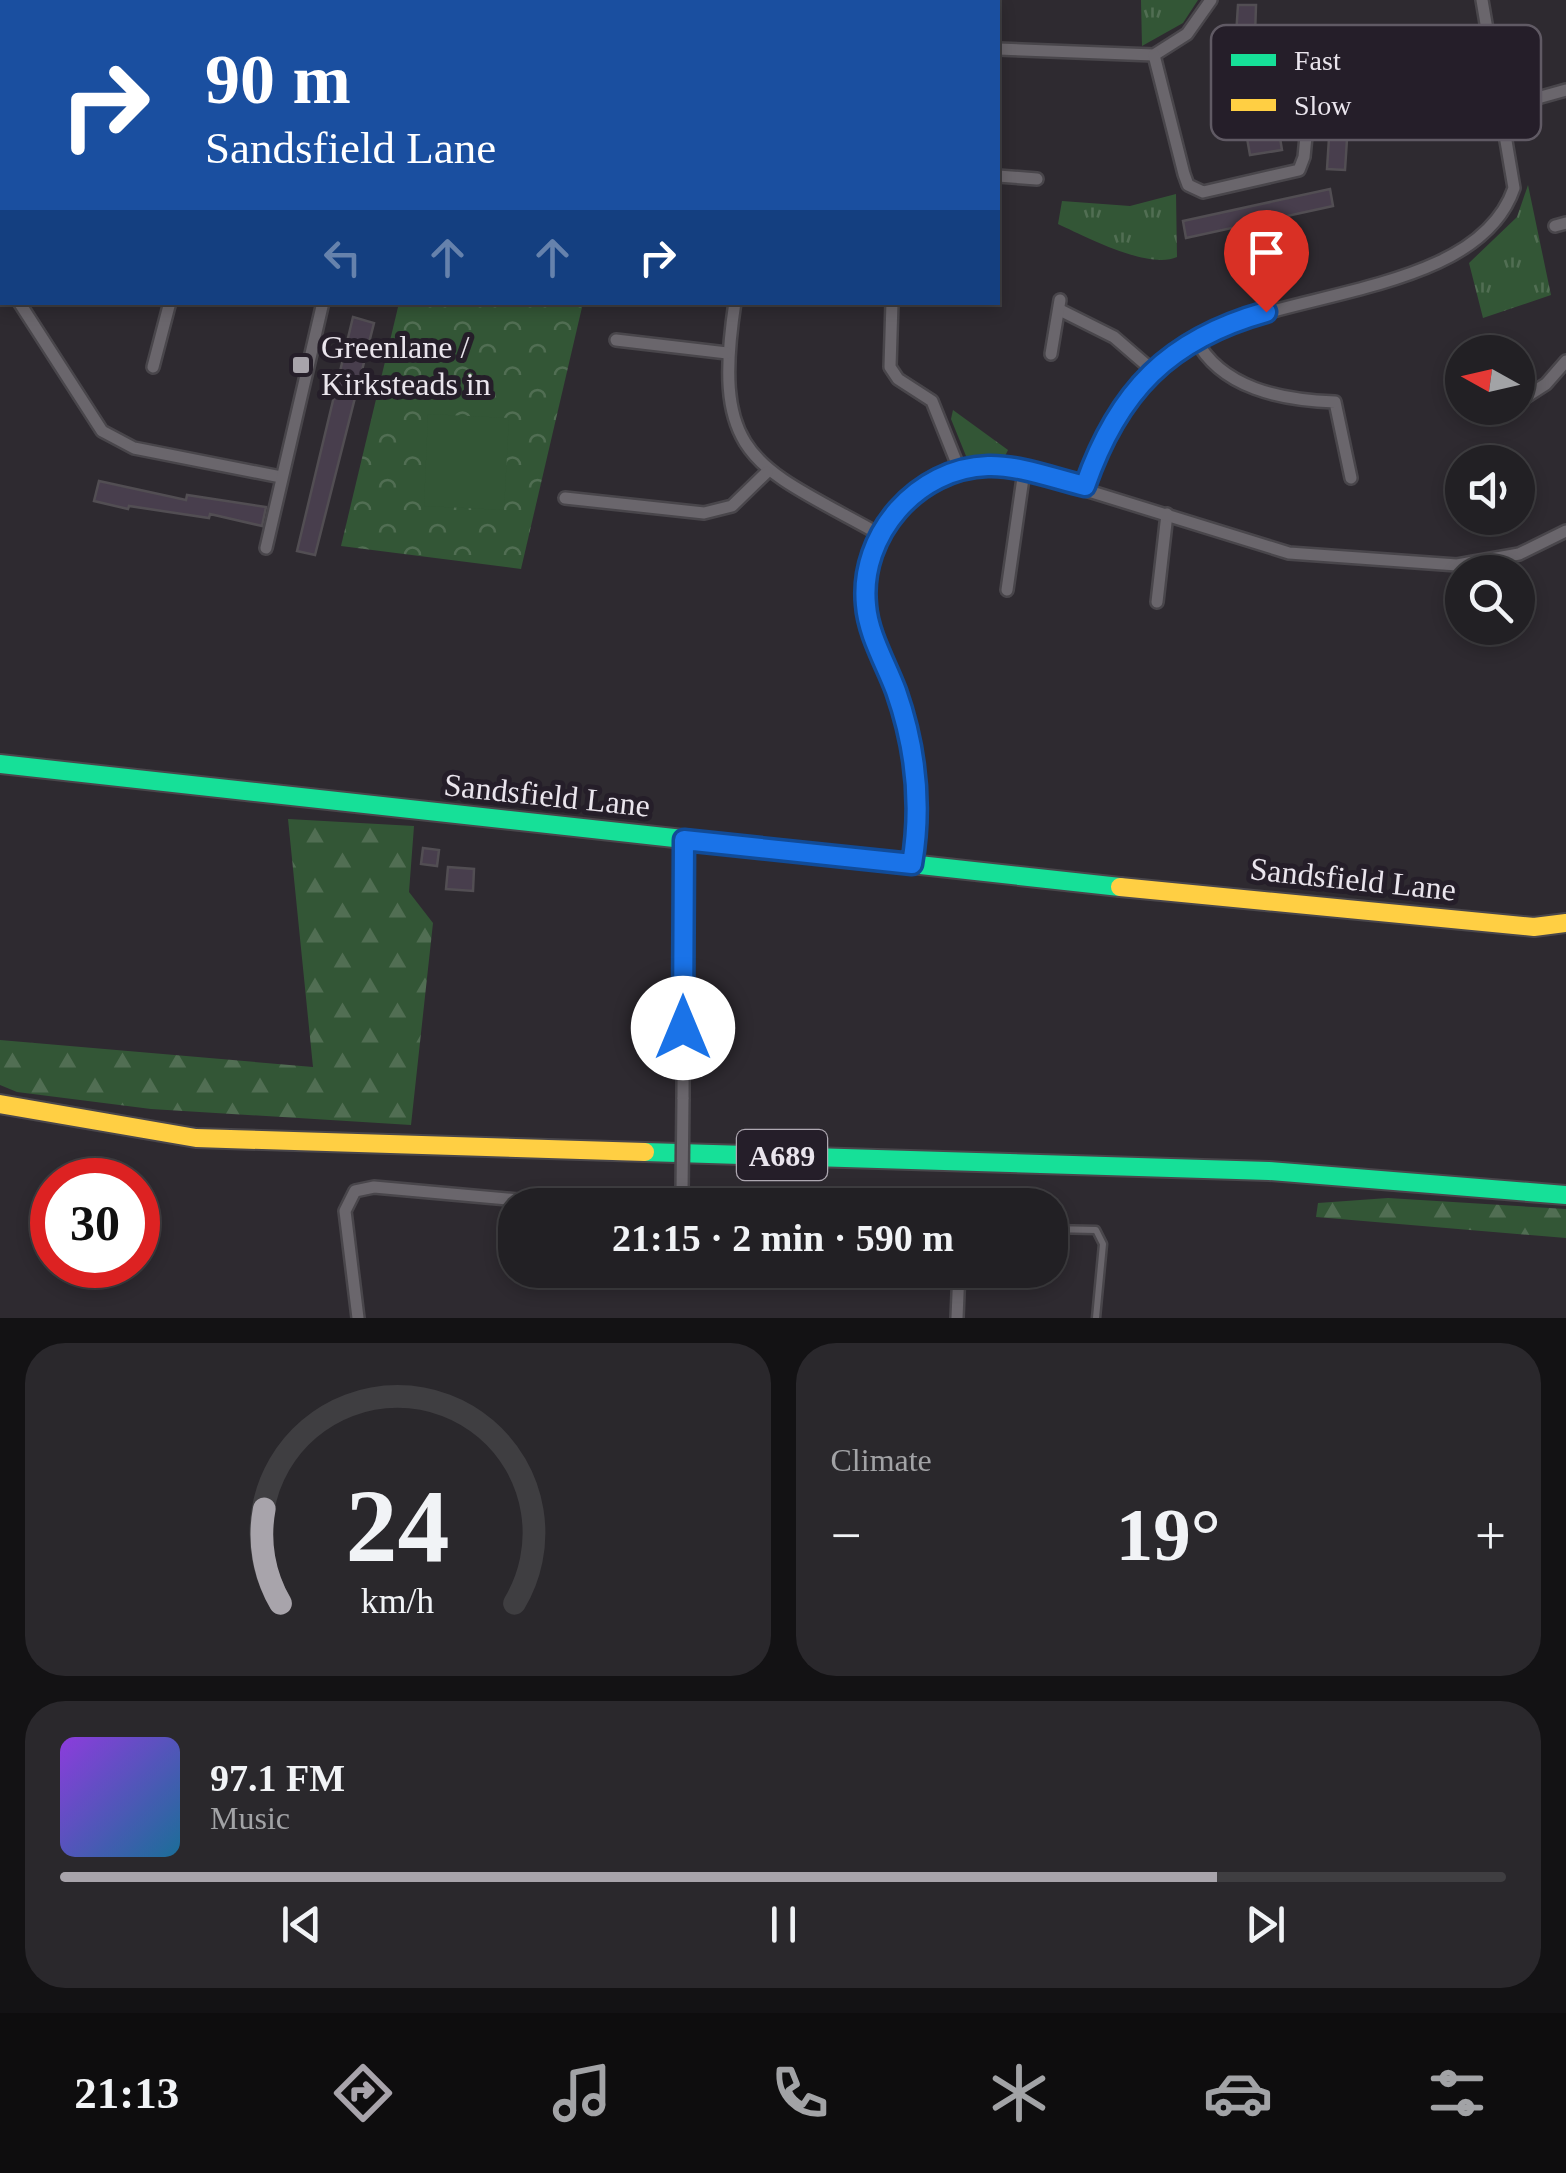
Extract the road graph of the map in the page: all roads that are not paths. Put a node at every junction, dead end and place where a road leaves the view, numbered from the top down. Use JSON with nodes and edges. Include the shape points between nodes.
{"nodes":[{"id":1,"x":1210,"y":0,"type":"edge"},
{"id":2,"x":1482,"y":0,"type":"edge"},
{"id":3,"x":1487,"y":25,"type":"edge"},
{"id":4,"x":1000,"y":49,"type":"edge"},
{"id":5,"x":1154,"y":55,"type":"junction"},
{"id":6,"x":1566,"y":90,"type":"edge"},
{"id":7,"x":1541,"y":97,"type":"edge"},
{"id":8,"x":1306,"y":140,"type":"edge"},
{"id":9,"x":1507,"y":140,"type":"edge"},
{"id":10,"x":1000,"y":176,"type":"edge"},
{"id":11,"x":1036,"y":179,"type":"dead end"},
{"id":12,"x":21,"y":305,"type":"edge"},
{"id":13,"x":169,"y":305,"type":"edge"},
{"id":14,"x":322,"y":305,"type":"edge"},
{"id":15,"x":735,"y":305,"type":"edge"},
{"id":16,"x":892,"y":305,"type":"edge"},
{"id":17,"x":1195,"y":338,"type":"junction"},
{"id":18,"x":616,"y":340,"type":"dead end"},
{"id":19,"x":728,"y":352,"type":"junction"},
{"id":20,"x":1050,"y":354,"type":"dead end"},
{"id":21,"x":1566,"y":361,"type":"edge"},
{"id":22,"x":153,"y":366,"type":"dead end"},
{"id":23,"x":1152,"y":369,"type":"junction"},
{"id":24,"x":1535,"y":391,"type":"edge"},
{"id":25,"x":960,"y":470,"type":"junction"},
{"id":26,"x":1024,"y":471,"type":"junction"},
{"id":27,"x":767,"y":472,"type":"junction"},
{"id":28,"x":281,"y":477,"type":"junction"},
{"id":29,"x":1351,"y":478,"type":"dead end"},
{"id":30,"x":1085,"y":486,"type":"junction"},
{"id":31,"x":565,"y":498,"type":"dead end"},
{"id":32,"x":1167,"y":514,"type":"junction"},
{"id":33,"x":1566,"y":531,"type":"edge"},
{"id":34,"x":879,"y":534,"type":"junction"},
{"id":35,"x":266,"y":548,"type":"dead end"},
{"id":36,"x":1007,"y":590,"type":"dead end"},
{"id":37,"x":1157,"y":602,"type":"dead end"},
{"id":38,"x":0,"y":764,"type":"edge"},
{"id":39,"x":684,"y":840,"type":"junction"},
{"id":40,"x":912,"y":864,"type":"junction"},
{"id":41,"x":1566,"y":923,"type":"edge"},
{"id":42,"x":0,"y":1104,"type":"edge"},
{"id":43,"x":682,"y":1188,"type":"edge"},
{"id":44,"x":1566,"y":1195,"type":"edge"},
{"id":45,"x":498,"y":1198,"type":"edge"},
{"id":46,"x":1068,"y":1229,"type":"edge"},
{"id":47,"x":958,"y":1288,"type":"edge"},
{"id":48,"x":358,"y":1318,"type":"edge"},
{"id":49,"x":957,"y":1318,"type":"edge"},
{"id":50,"x":1096,"y":1318,"type":"edge"}],
"edges":[{"from":1,"to":5,"type":"street","via":[[1187,34]]},
{"from":2,"to":3,"type":"street"},
{"from":4,"to":5,"type":"street"},
{"from":5,"to":8,"type":"street","via":[[1188,186],[1203,192],[1298,170]]},
{"from":6,"to":7,"type":"street"},
{"from":9,"to":17,"type":"street","via":[[1514,188],[1507,209],[1481,240],[1444,263],[1230,322]]},
{"from":10,"to":11,"type":"street"},
{"from":12,"to":28,"type":"street","via":[[102,431],[134,448]]},
{"from":13,"to":22,"type":"street"},
{"from":14,"to":28,"type":"street"},
{"from":15,"to":19,"type":"street"},
{"from":16,"to":25,"type":"street","via":[[890,367],[932,401]]},
{"from":17,"to":23,"type":"street"},
{"from":17,"to":29,"type":"street","via":[[1217,370],[1242,382],[1290,400],[1335,402]]},
{"from":18,"to":19,"type":"street"},
{"from":19,"to":27,"type":"street","via":[[730,407],[743,441]]},
{"from":20,"to":23,"type":"street","via":[[1060,305]]},
{"from":21,"to":24,"type":"street"},
{"from":23,"to":30,"type":"street","via":[[1112,425]]},
{"from":25,"to":26,"type":"street"},
{"from":25,"to":34,"type":"street","via":[[900,506]]},
{"from":26,"to":30,"type":"street"},
{"from":26,"to":36,"type":"street"},
{"from":27,"to":31,"type":"street","via":[[732,506],[704,513]]},
{"from":27,"to":34,"type":"street"},
{"from":28,"to":35,"type":"street"},
{"from":30,"to":32,"type":"street"},
{"from":32,"to":33,"type":"street","via":[[1289,553],[1457,566],[1519,554]]},
{"from":32,"to":37,"type":"street"},
{"from":34,"to":40,"type":"street","via":[[866,610],[916,764]]},
{"from":38,"to":39,"type":"main road","name":"Sandsfield Lane"},
{"from":39,"to":40,"type":"main road","name":"Sandsfield Lane"},
{"from":39,"to":43,"type":"street","bridge":true},
{"from":40,"to":41,"type":"main road","name":"Sandsfield Lane","via":[[1534,928]]},
{"from":42,"to":44,"type":"main road","number":"A689","via":[[196,1138],[1269,1171]]},
{"from":45,"to":48,"type":"street","via":[[355,1190],[344,1211]]},
{"from":46,"to":50,"type":"lane","via":[[1096,1230],[1103,1244]]},
{"from":47,"to":49,"type":"street"}]}
